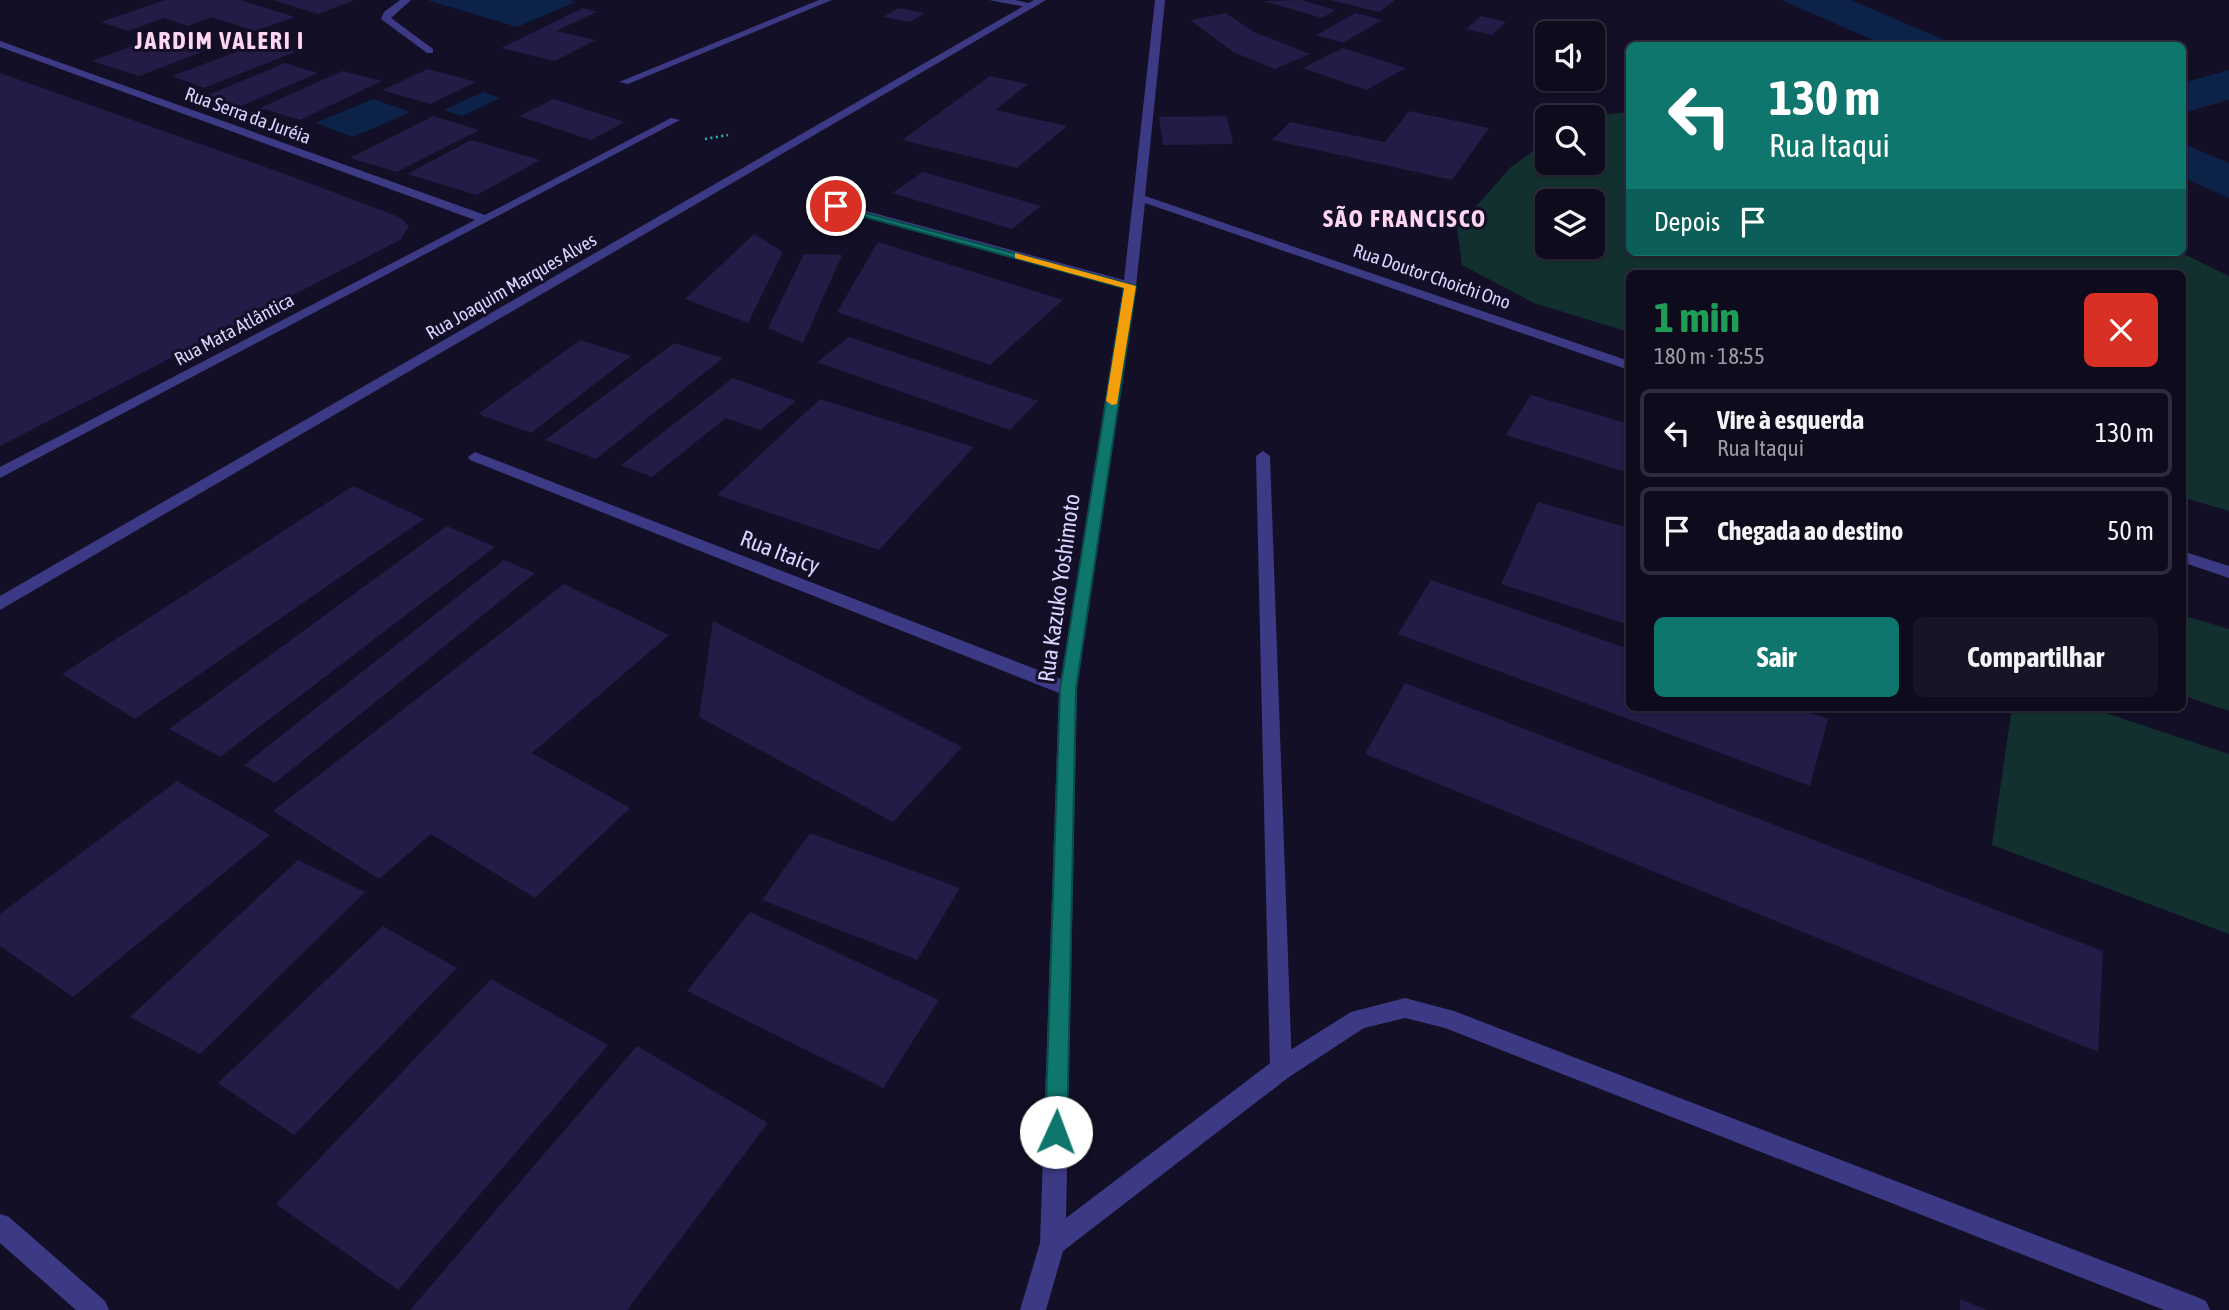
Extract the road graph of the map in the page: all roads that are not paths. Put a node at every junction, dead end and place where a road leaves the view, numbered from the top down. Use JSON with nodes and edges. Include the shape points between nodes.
{"nodes":[{"id":1,"x":406,"y":0,"type":"edge"},
{"id":2,"x":827,"y":0,"type":"edge"},
{"id":3,"x":994,"y":0,"type":"edge"},
{"id":4,"x":1160,"y":0,"type":"edge"},
{"id":5,"x":1037,"y":3,"type":"edge"},
{"id":6,"x":0,"y":44,"type":"edge"},
{"id":7,"x":430,"y":51,"type":"dead end"},
{"id":8,"x":624,"y":82,"type":"dead end"},
{"id":9,"x":675,"y":120,"type":"dead end"},
{"id":10,"x":1141,"y":198,"type":"junction"},
{"id":11,"x":836,"y":206,"type":"dead end"},
{"id":12,"x":485,"y":219,"type":"junction"},
{"id":13,"x":1130,"y":286,"type":"junction"},
{"id":14,"x":1626,"y":365,"type":"edge"},
{"id":15,"x":1263,"y":456,"type":"dead end"},
{"id":16,"x":475,"y":457,"type":"dead end"},
{"id":17,"x":0,"y":473,"type":"edge"},
{"id":18,"x":2186,"y":557,"type":"edge"},
{"id":19,"x":2229,"y":572,"type":"edge"},
{"id":20,"x":0,"y":604,"type":"edge"},
{"id":21,"x":1068,"y":689,"type":"junction"},
{"id":22,"x":1281,"y":1069,"type":"junction"},
{"id":23,"x":0,"y":1226,"type":"edge"},
{"id":24,"x":1053,"y":1243,"type":"junction"},
{"id":25,"x":96,"y":1310,"type":"edge"},
{"id":26,"x":1033,"y":1310,"type":"edge"},
{"id":27,"x":2197,"y":1310,"type":"edge"}],
"edges":[{"from":1,"to":7,"type":"street","via":[[386,19]]},
{"from":2,"to":8,"type":"street"},
{"from":3,"to":5,"type":"street"},
{"from":4,"to":10,"type":"street","name":"Rua Kazuko Yoshimoto"},
{"from":5,"to":20,"type":"street","name":"Rua Joaquim Marques Alves"},
{"from":6,"to":12,"type":"street","name":"Rua Serra da Juréia"},
{"from":9,"to":12,"type":"street","name":"Rua Mata Atlântica"},
{"from":10,"to":13,"type":"street","name":"Rua Kazuko Yoshimoto"},
{"from":10,"to":14,"type":"street","name":"Rua Doutor Choichi Ono"},
{"from":11,"to":13,"type":"street"},
{"from":12,"to":17,"type":"street","name":"Rua Mata Atlântica"},
{"from":13,"to":21,"type":"street","name":"Rua Kazuko Yoshimoto"},
{"from":15,"to":22,"type":"street"},
{"from":16,"to":21,"type":"street","name":"Rua Itaicy"},
{"from":18,"to":19,"type":"street"},
{"from":21,"to":24,"type":"street","name":"Rua Kazuko Yoshimoto"},
{"from":22,"to":24,"type":"street"},
{"from":22,"to":27,"type":"street","via":[[1359,1019],[1405,1008],[1446,1018]]},
{"from":23,"to":25,"type":"street"},
{"from":24,"to":26,"type":"street","name":"Rua Kazuko Yoshimoto"}]}
